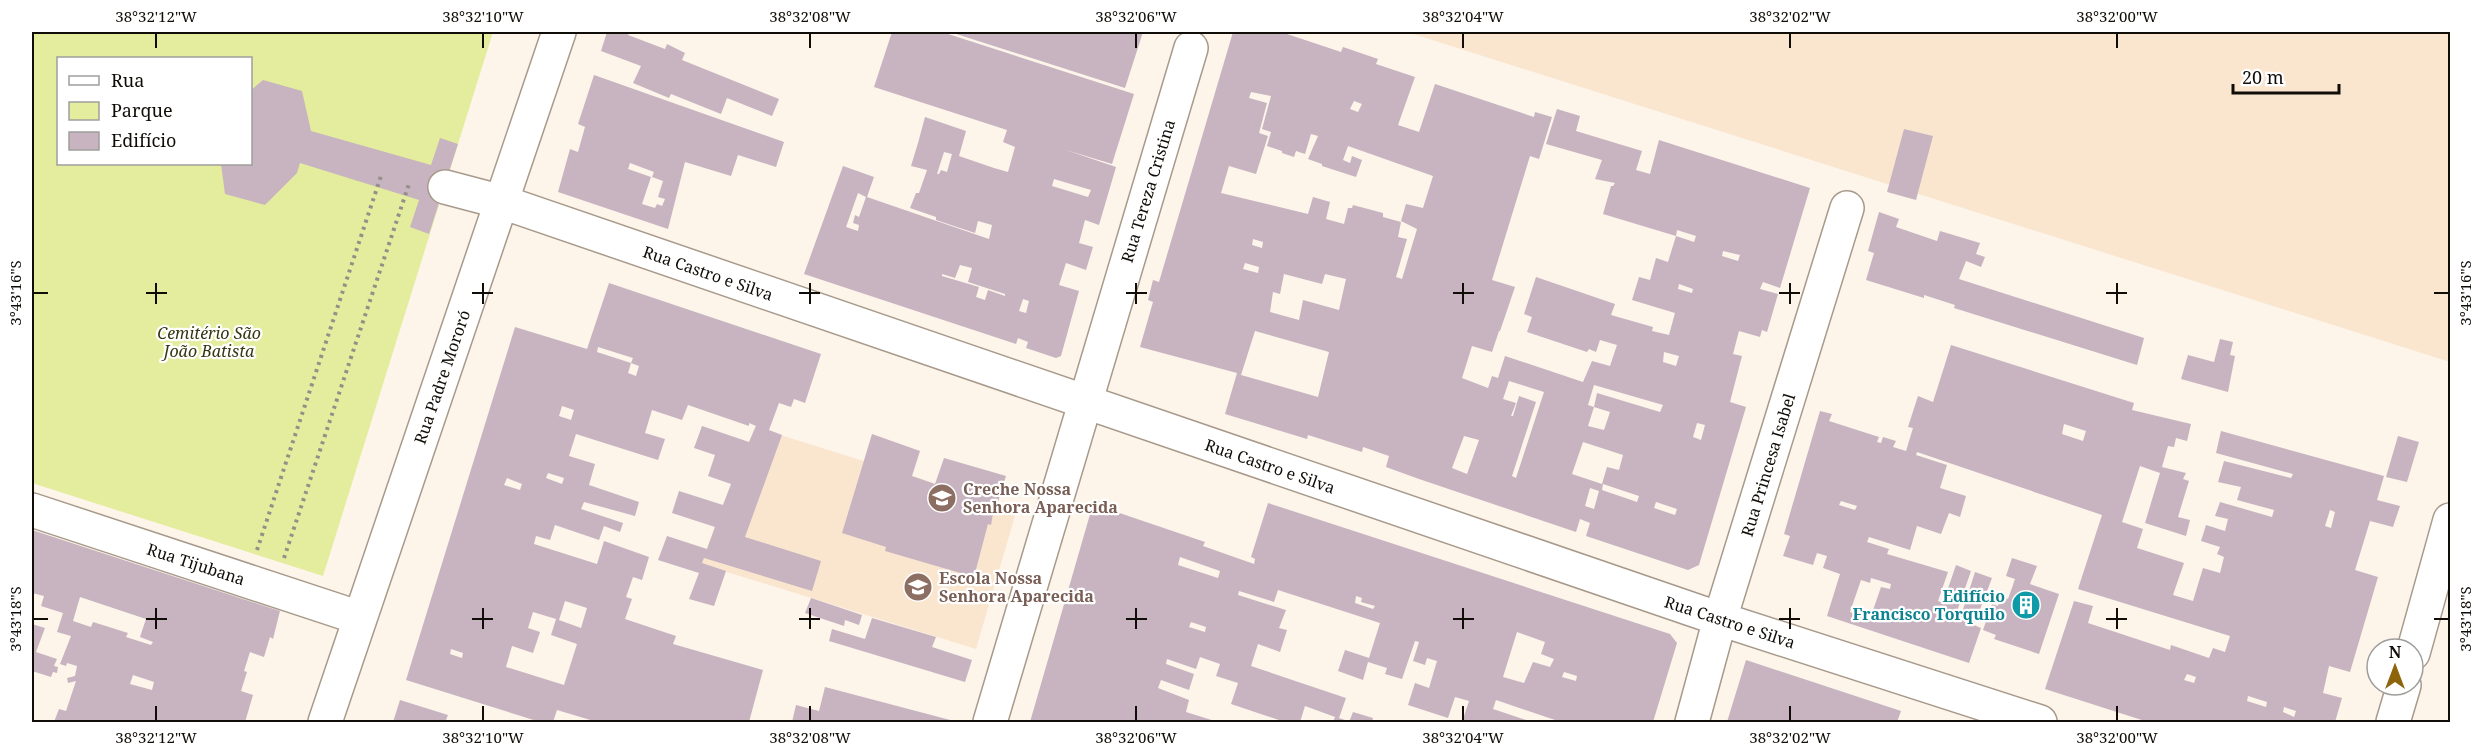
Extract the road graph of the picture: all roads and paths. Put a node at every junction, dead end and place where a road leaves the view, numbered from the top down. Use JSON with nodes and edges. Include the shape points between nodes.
{"nodes":[{"id":1,"x":559,"y":32,"type":"edge"},
{"id":2,"x":1191,"y":48,"type":"dead end"},
{"id":3,"x":382,"y":173,"type":"dead end"},
{"id":4,"x":410,"y":182,"type":"dead end"},
{"id":5,"x":445,"y":187,"type":"dead end"},
{"id":6,"x":502,"y":202,"type":"junction"},
{"id":7,"x":1847,"y":208,"type":"dead end"},
{"id":8,"x":1085,"y":403,"type":"junction"},
{"id":9,"x":32,"y":510,"type":"edge"},
{"id":10,"x":2451,"y":520,"type":"edge"},
{"id":11,"x":256,"y":553,"type":"dead end"},
{"id":12,"x":283,"y":561,"type":"dead end"},
{"id":13,"x":360,"y":618,"type":"junction"},
{"id":14,"x":1720,"y":619,"type":"junction"},
{"id":15,"x":2418,"y":637,"type":"edge"},
{"id":16,"x":2401,"y":697,"type":"edge"},
{"id":17,"x":325,"y":723,"type":"edge"},
{"id":18,"x":990,"y":723,"type":"edge"},
{"id":19,"x":1692,"y":723,"type":"edge"},
{"id":20,"x":2040,"y":723,"type":"edge"},
{"id":21,"x":2393,"y":723,"type":"edge"}],
"edges":[{"from":1,"to":6,"type":"street","name":"Rua Padre Mororó"},
{"from":2,"to":8,"type":"street","name":"Rua Tereza Cristina"},
{"from":3,"to":11,"type":"path"},
{"from":4,"to":12,"type":"path"},
{"from":5,"to":6,"type":"street","name":"Rua Castro e Silva"},
{"from":6,"to":8,"type":"street","name":"Rua Castro e Silva"},
{"from":6,"to":13,"type":"street","name":"Rua Padre Mororó"},
{"from":7,"to":14,"type":"street","name":"Rua Princesa Isabel"},
{"from":8,"to":14,"type":"street","name":"Rua Castro e Silva"},
{"from":8,"to":18,"type":"street","name":"Rua Tereza Cristina"},
{"from":9,"to":13,"type":"street","name":"Rua Tijubana"},
{"from":10,"to":15,"type":"street"},
{"from":13,"to":17,"type":"street","name":"Rua Padre Mororó"},
{"from":14,"to":19,"type":"street","name":"Rua Princesa Isabel"},
{"from":14,"to":20,"type":"street","name":"Rua Castro e Silva"},
{"from":16,"to":21,"type":"street"}]}
